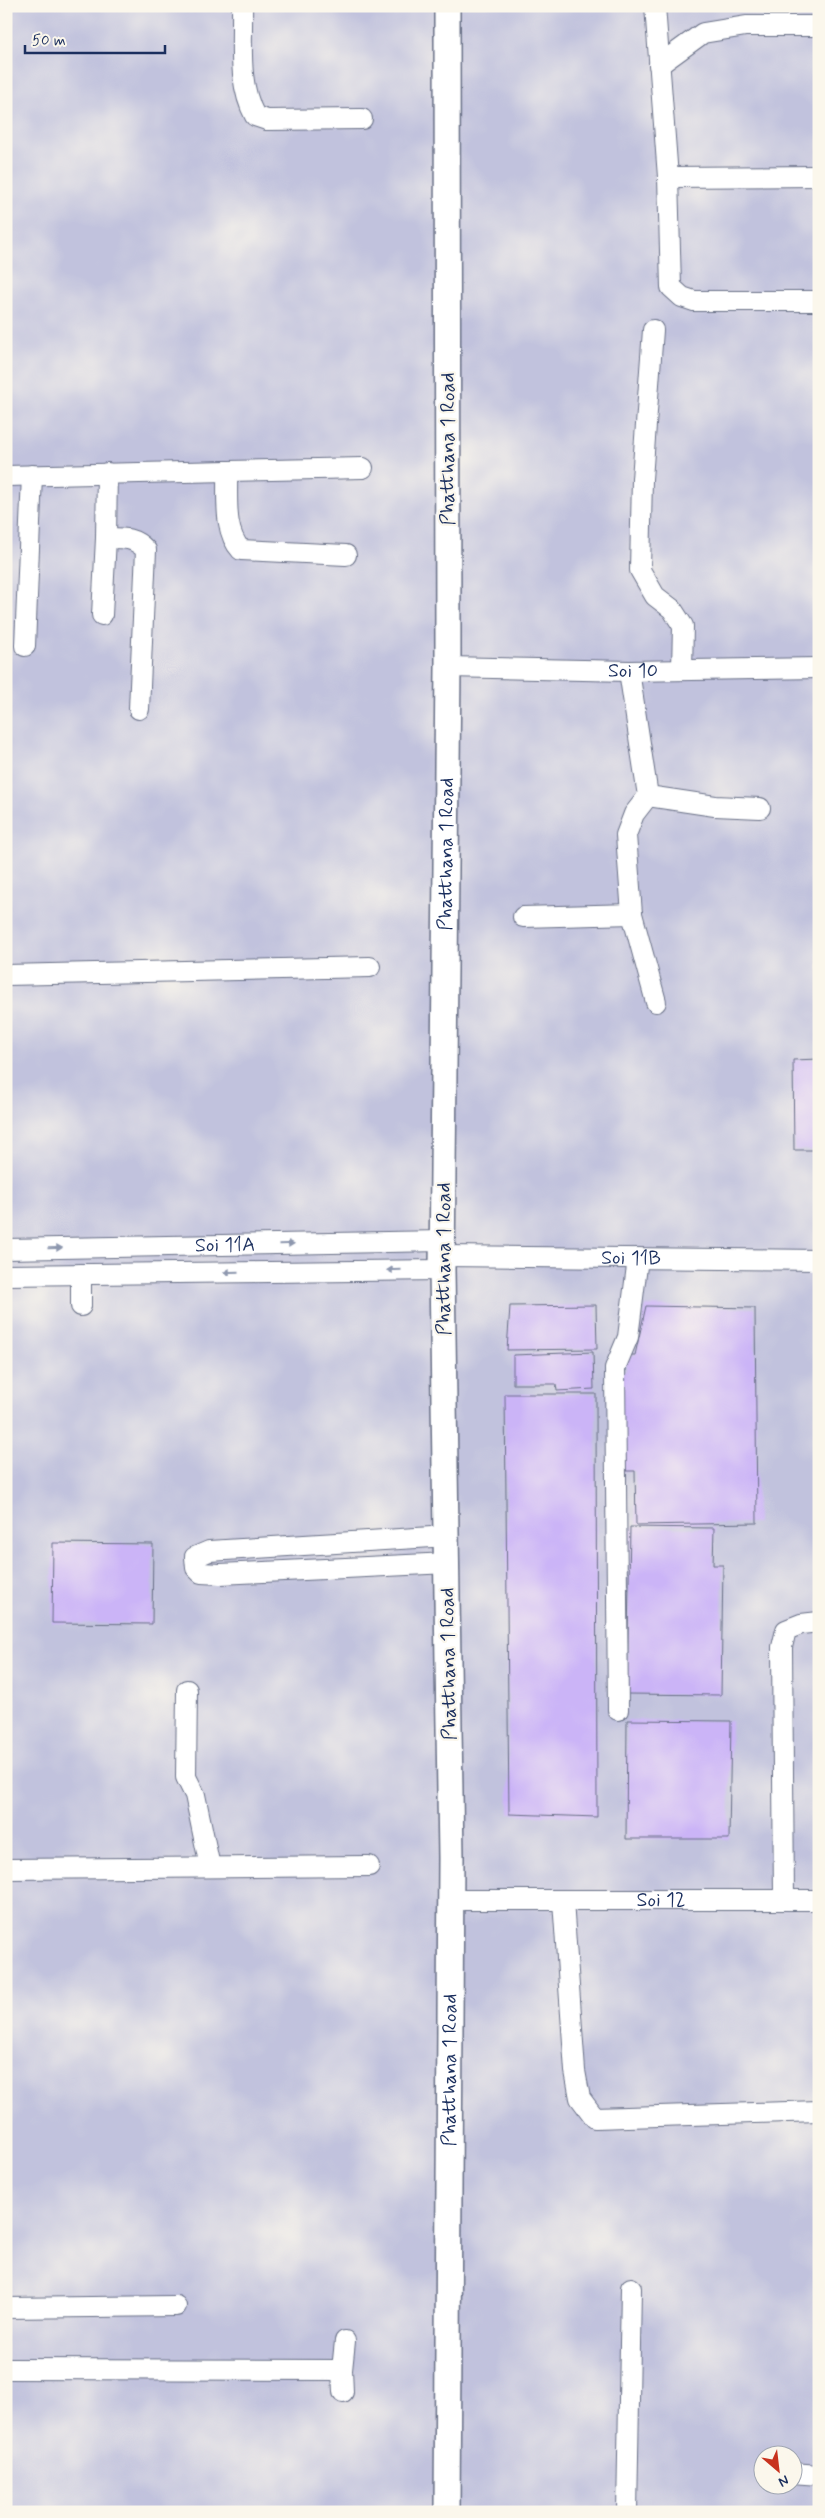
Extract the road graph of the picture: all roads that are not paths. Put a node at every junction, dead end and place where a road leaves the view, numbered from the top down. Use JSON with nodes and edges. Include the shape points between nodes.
{"nodes":[{"id":1,"x":242,"y":6,"type":"edge"},
{"id":2,"x":447,"y":6,"type":"edge"},
{"id":3,"x":654,"y":6,"type":"edge"},
{"id":4,"x":819,"y":26,"type":"edge"},
{"id":5,"x":659,"y":65,"type":"junction"},
{"id":6,"x":362,"y":119,"type":"dead end"},
{"id":7,"x":819,"y":176,"type":"edge"},
{"id":8,"x":668,"y":177,"type":"junction"},
{"id":9,"x":819,"y":301,"type":"edge"},
{"id":10,"x":653,"y":330,"type":"dead end"},
{"id":11,"x":363,"y":468,"type":"dead end"},
{"id":12,"x":227,"y":471,"type":"junction"},
{"id":13,"x":106,"y":473,"type":"junction"},
{"id":14,"x":32,"y":475,"type":"junction"},
{"id":15,"x":6,"y":476,"type":"edge"},
{"id":16,"x":106,"y":538,"type":"junction"},
{"id":17,"x":346,"y":555,"type":"dead end"},
{"id":18,"x":102,"y":615,"type":"dead end"},
{"id":19,"x":26,"y":646,"type":"dead end"},
{"id":20,"x":448,"y":667,"type":"junction"},
{"id":21,"x":819,"y":668,"type":"edge"},
{"id":22,"x":682,"y":670,"type":"junction"},
{"id":23,"x":629,"y":671,"type":"junction"},
{"id":24,"x":139,"y":709,"type":"dead end"},
{"id":25,"x":648,"y":796,"type":"junction"},
{"id":26,"x":760,"y":808,"type":"dead end"},
{"id":27,"x":632,"y":914,"type":"junction"},
{"id":28,"x":523,"y":917,"type":"dead end"},
{"id":29,"x":370,"y":966,"type":"dead end"},
{"id":30,"x":6,"y":975,"type":"edge"},
{"id":31,"x":656,"y":1002,"type":"dead end"},
{"id":32,"x":120,"y":1247,"type":"junction"},
{"id":33,"x":6,"y":1249,"type":"edge"},
{"id":34,"x":443,"y":1256,"type":"junction"},
{"id":35,"x":638,"y":1258,"type":"junction"},
{"id":36,"x":819,"y":1260,"type":"edge"},
{"id":37,"x":120,"y":1273,"type":"junction"},
{"id":38,"x":81,"y":1274,"type":"junction"},
{"id":39,"x":6,"y":1275,"type":"edge"},
{"id":40,"x":81,"y":1306,"type":"dead end"},
{"id":41,"x":448,"y":1536,"type":"junction"},
{"id":42,"x":448,"y":1563,"type":"junction"},
{"id":43,"x":819,"y":1622,"type":"edge"},
{"id":44,"x":187,"y":1690,"type":"dead end"},
{"id":45,"x":618,"y":1710,"type":"dead end"},
{"id":46,"x":369,"y":1866,"type":"dead end"},
{"id":47,"x":210,"y":1867,"type":"junction"},
{"id":48,"x":6,"y":1869,"type":"edge"},
{"id":49,"x":450,"y":1900,"type":"junction"},
{"id":50,"x":784,"y":1900,"type":"junction"},
{"id":51,"x":819,"y":1900,"type":"edge"},
{"id":52,"x":562,"y":1901,"type":"junction"},
{"id":53,"x":819,"y":2111,"type":"edge"},
{"id":54,"x":631,"y":2288,"type":"dead end"},
{"id":55,"x":176,"y":2306,"type":"dead end"},
{"id":56,"x":6,"y":2308,"type":"edge"},
{"id":57,"x":345,"y":2341,"type":"dead end"},
{"id":58,"x":6,"y":2369,"type":"edge"},
{"id":59,"x":342,"y":2370,"type":"junction"},
{"id":60,"x":343,"y":2392,"type":"dead end"},
{"id":61,"x":802,"y":2474,"type":"edge"},
{"id":62,"x":819,"y":2475,"type":"edge"},
{"id":63,"x":447,"y":2512,"type":"edge"},
{"id":64,"x":627,"y":2512,"type":"edge"}],
"edges":[{"from":1,"to":6,"type":"street","via":[[244,83],[254,116],[267,120]]},
{"from":2,"to":20,"type":"main road","name":"Phatthana 1 Road"},
{"from":3,"to":5,"type":"street"},
{"from":4,"to":5,"type":"street","via":[[746,26],[703,33]]},
{"from":5,"to":8,"type":"street"},
{"from":7,"to":8,"type":"street"},
{"from":8,"to":9,"type":"street","via":[[671,287],[682,297],[694,301]]},
{"from":10,"to":22,"type":"street","via":[[642,479],[640,570],[655,596],[672,609],[683,626]]},
{"from":11,"to":12,"type":"street"},
{"from":12,"to":13,"type":"street"},
{"from":12,"to":17,"type":"street","via":[[229,525],[233,542],[242,550]]},
{"from":13,"to":14,"type":"street"},
{"from":13,"to":16,"type":"street"},
{"from":14,"to":15,"type":"street"},
{"from":14,"to":19,"type":"street"},
{"from":16,"to":18,"type":"street"},
{"from":16,"to":24,"type":"street","via":[[128,538],[139,542],[146,550]]},
{"from":20,"to":23,"type":"street","name":"Soi 10"},
{"from":20,"to":34,"type":"main road","name":"Phatthana 1 Road"},
{"from":21,"to":22,"type":"street","name":"Soi 10"},
{"from":22,"to":23,"type":"street","name":"Soi 10"},
{"from":23,"to":25,"type":"street"},
{"from":25,"to":26,"type":"street","via":[[715,806]]},
{"from":25,"to":27,"type":"street","via":[[634,814],[626,835]]},
{"from":27,"to":28,"type":"street"},
{"from":27,"to":31,"type":"street"},
{"from":29,"to":30,"type":"street"},
{"from":33,"to":32,"type":"street","name":"Soi 11A","one_way":true},
{"from":32,"to":34,"type":"street","name":"Soi 11A","one_way":true},
{"from":32,"to":37,"type":"street"},
{"from":34,"to":35,"type":"street","name":"Soi 11B"},
{"from":34,"to":37,"type":"street","one_way":true},
{"from":34,"to":41,"type":"main road","name":"Phatthana 1 Road"},
{"from":35,"to":36,"type":"street","name":"Soi 11B"},
{"from":35,"to":45,"type":"street","via":[[628,1337],[615,1368]]},
{"from":37,"to":38,"type":"street"},
{"from":38,"to":39,"type":"street"},
{"from":38,"to":40,"type":"street"},
{"from":41,"to":42,"type":"main road","name":"Phatthana 1 Road"},
{"from":41,"to":42,"type":"street","via":[[210,1551],[195,1557],[196,1568],[201,1573],[220,1574]]},
{"from":42,"to":49,"type":"main road","name":"Phatthana 1 Road"},
{"from":43,"to":50,"type":"street","via":[[786,1630],[782,1647]]},
{"from":44,"to":47,"type":"street","via":[[186,1777],[195,1796]]},
{"from":46,"to":47,"type":"street"},
{"from":47,"to":48,"type":"street"},
{"from":49,"to":52,"type":"street","name":"Soi 12"},
{"from":49,"to":63,"type":"main road","name":"Phatthana 1 Road"},
{"from":50,"to":51,"type":"street","name":"Soi 12"},
{"from":50,"to":52,"type":"street","name":"Soi 12"},
{"from":52,"to":53,"type":"street","via":[[575,2072],[580,2098],[596,2118]]},
{"from":54,"to":64,"type":"street"},
{"from":55,"to":56,"type":"street"},
{"from":57,"to":59,"type":"street"},
{"from":58,"to":59,"type":"street"},
{"from":59,"to":60,"type":"street"},
{"from":61,"to":62,"type":"street"}]}
